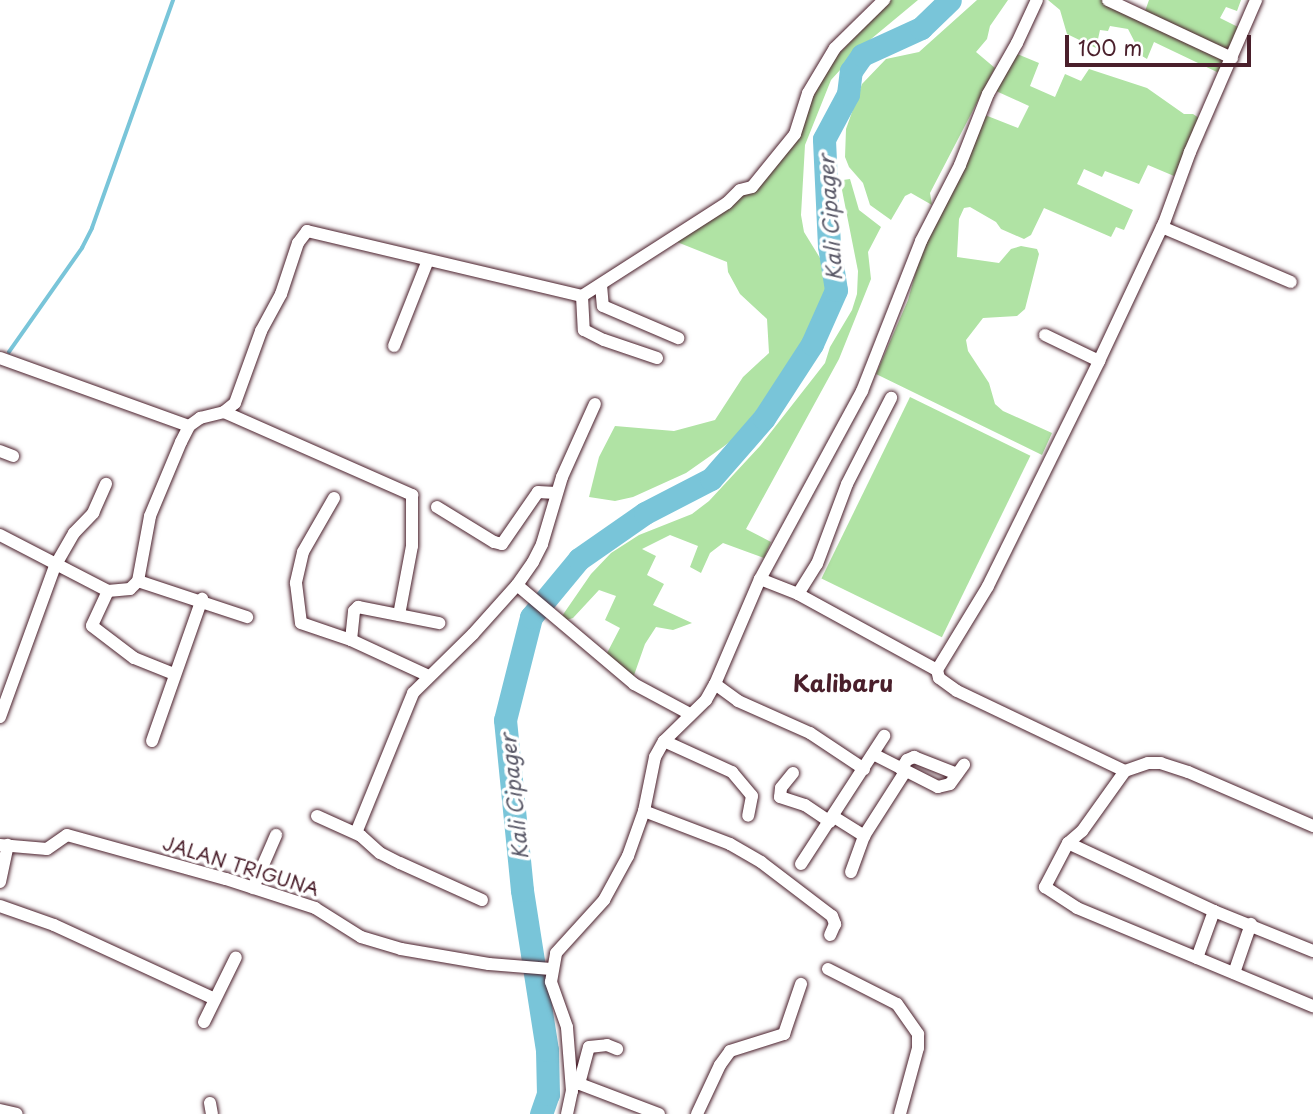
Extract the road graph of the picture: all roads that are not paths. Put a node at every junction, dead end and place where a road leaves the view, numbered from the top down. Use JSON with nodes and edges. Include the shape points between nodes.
{"nodes":[{"id":1,"x":884,"y":0,"type":"edge"},
{"id":2,"x":1037,"y":0,"type":"edge"},
{"id":3,"x":1108,"y":0,"type":"edge"},
{"id":4,"x":1256,"y":0,"type":"edge"},
{"id":5,"x":1232,"y":58,"type":"junction"},
{"id":6,"x":1162,"y":227,"type":"junction"},
{"id":7,"x":428,"y":260,"type":"junction"},
{"id":8,"x":1291,"y":282,"type":"dead end"},
{"id":9,"x":601,"y":285,"type":"junction"},
{"id":10,"x":582,"y":296,"type":"junction"},
{"id":11,"x":1045,"y":335,"type":"dead end"},
{"id":12,"x":678,"y":338,"type":"dead end"},
{"id":13,"x":394,"y":346,"type":"dead end"},
{"id":14,"x":0,"y":358,"type":"edge"},
{"id":15,"x":657,"y":358,"type":"dead end"},
{"id":16,"x":1099,"y":361,"type":"junction"},
{"id":17,"x":891,"y":398,"type":"dead end"},
{"id":18,"x":595,"y":404,"type":"dead end"},
{"id":19,"x":224,"y":412,"type":"junction"},
{"id":20,"x":189,"y":426,"type":"junction"},
{"id":21,"x":0,"y":451,"type":"edge"},
{"id":22,"x":13,"y":456,"type":"dead end"},
{"id":23,"x":106,"y":484,"type":"dead end"},
{"id":24,"x":556,"y":494,"type":"junction"},
{"id":25,"x":334,"y":498,"type":"dead end"},
{"id":26,"x":437,"y":507,"type":"dead end"},
{"id":27,"x":0,"y":535,"type":"edge"},
{"id":28,"x":55,"y":566,"type":"junction"},
{"id":29,"x":760,"y":579,"type":"junction"},
{"id":30,"x":138,"y":581,"type":"junction"},
{"id":31,"x":517,"y":585,"type":"junction"},
{"id":32,"x":108,"y":591,"type":"junction"},
{"id":33,"x":798,"y":594,"type":"junction"},
{"id":34,"x":202,"y":599,"type":"junction"},
{"id":35,"x":399,"y":615,"type":"junction"},
{"id":36,"x":247,"y":617,"type":"dead end"},
{"id":37,"x":439,"y":623,"type":"dead end"},
{"id":38,"x":351,"y":640,"type":"junction"},
{"id":39,"x":937,"y":670,"type":"junction"},
{"id":40,"x":174,"y":674,"type":"junction"},
{"id":41,"x":429,"y":676,"type":"junction"},
{"id":42,"x":715,"y":684,"type":"junction"},
{"id":43,"x":1,"y":713,"type":"edge"},
{"id":44,"x":690,"y":714,"type":"junction"},
{"id":45,"x":884,"y":736,"type":"dead end"},
{"id":46,"x":152,"y":741,"type":"dead end"},
{"id":47,"x":664,"y":741,"type":"junction"},
{"id":48,"x":873,"y":754,"type":"junction"},
{"id":49,"x":864,"y":769,"type":"junction"},
{"id":50,"x":903,"y":770,"type":"junction"},
{"id":51,"x":1125,"y":771,"type":"junction"},
{"id":52,"x":793,"y":773,"type":"dead end"},
{"id":53,"x":644,"y":811,"type":"junction"},
{"id":54,"x":317,"y":816,"type":"dead end"},
{"id":55,"x":748,"y":816,"type":"dead end"},
{"id":56,"x":832,"y":820,"type":"junction"},
{"id":57,"x":1313,"y":826,"type":"edge"},
{"id":58,"x":356,"y":833,"type":"junction"},
{"id":59,"x":276,"y":835,"type":"dead end"},
{"id":60,"x":864,"y":836,"type":"junction"},
{"id":61,"x":1068,"y":843,"type":"junction"},
{"id":62,"x":4,"y":845,"type":"edge"},
{"id":63,"x":800,"y":864,"type":"dead end"},
{"id":64,"x":851,"y":872,"type":"dead end"},
{"id":65,"x":0,"y":882,"type":"edge"},
{"id":66,"x":253,"y":888,"type":"junction"},
{"id":67,"x":482,"y":900,"type":"dead end"},
{"id":68,"x":0,"y":906,"type":"edge"},
{"id":69,"x":1214,"y":911,"type":"junction"},
{"id":70,"x":1251,"y":924,"type":"junction"},
{"id":71,"x":830,"y":935,"type":"dead end"},
{"id":72,"x":1313,"y":951,"type":"edge"},
{"id":73,"x":236,"y":957,"type":"dead end"},
{"id":74,"x":1197,"y":958,"type":"junction"},
{"id":75,"x":547,"y":969,"type":"junction"},
{"id":76,"x":828,"y":969,"type":"dead end"},
{"id":77,"x":1234,"y":973,"type":"junction"},
{"id":78,"x":801,"y":984,"type":"dead end"},
{"id":79,"x":215,"y":999,"type":"junction"},
{"id":80,"x":1313,"y":1006,"type":"edge"},
{"id":81,"x":204,"y":1022,"type":"dead end"},
{"id":82,"x":617,"y":1049,"type":"dead end"},
{"id":83,"x":575,"y":1082,"type":"junction"},
{"id":84,"x":0,"y":1110,"type":"edge"},
{"id":85,"x":17,"y":1114,"type":"edge"},
{"id":86,"x":567,"y":1114,"type":"edge"},
{"id":87,"x":659,"y":1114,"type":"edge"},
{"id":88,"x":697,"y":1114,"type":"edge"},
{"id":89,"x":900,"y":1114,"type":"edge"}],
"edges":[{"from":1,"to":9,"type":"street","via":[[835,48],[808,93],[795,135],[744,189]]},
{"from":2,"to":29,"type":"street","via":[[921,241],[862,391]]},
{"from":3,"to":5,"type":"street"},
{"from":4,"to":5,"type":"street"},
{"from":5,"to":6,"type":"street"},
{"from":6,"to":8,"type":"street"},
{"from":6,"to":16,"type":"street"},
{"from":7,"to":10,"type":"street"},
{"from":7,"to":13,"type":"street"},
{"from":7,"to":19,"type":"street","via":[[307,231],[257,340],[239,396]]},
{"from":9,"to":10,"type":"street"},
{"from":9,"to":12,"type":"street","via":[[603,306]]},
{"from":10,"to":15,"type":"street","via":[[583,328]]},
{"from":11,"to":16,"type":"street"},
{"from":14,"to":20,"type":"street"},
{"from":16,"to":39,"type":"street","via":[[988,586]]},
{"from":17,"to":33,"type":"street","via":[[847,484],[817,564]]},
{"from":18,"to":24,"type":"street"},
{"from":19,"to":20,"type":"street"},
{"from":19,"to":35,"type":"street","via":[[412,495],[412,546]]},
{"from":20,"to":30,"type":"street","via":[[150,516]]},
{"from":21,"to":22,"type":"street"},
{"from":23,"to":28,"type":"street","via":[[93,513],[74,533]]},
{"from":24,"to":26,"type":"street","via":[[538,492],[502,544]]},
{"from":24,"to":31,"type":"street","via":[[542,544]]},
{"from":25,"to":38,"type":"street","via":[[303,552],[296,583],[300,618],[303,625]]},
{"from":27,"to":28,"type":"street"},
{"from":28,"to":32,"type":"street"},
{"from":28,"to":43,"type":"street"},
{"from":29,"to":33,"type":"street"},
{"from":29,"to":42,"type":"street"},
{"from":30,"to":32,"type":"street","via":[[124,591]]},
{"from":30,"to":34,"type":"street"},
{"from":31,"to":41,"type":"street"},
{"from":31,"to":44,"type":"street","via":[[634,684]]},
{"from":32,"to":40,"type":"street","via":[[92,626],[134,658]]},
{"from":33,"to":39,"type":"street"},
{"from":34,"to":36,"type":"street"},
{"from":34,"to":40,"type":"street"},
{"from":35,"to":37,"type":"street"},
{"from":35,"to":38,"type":"street","via":[[355,608]]},
{"from":38,"to":41,"type":"street"},
{"from":39,"to":51,"type":"street","via":[[939,678],[957,691]]},
{"from":40,"to":46,"type":"street"},
{"from":41,"to":58,"type":"street","via":[[405,706]]},
{"from":42,"to":44,"type":"street"},
{"from":42,"to":49,"type":"street","via":[[738,701],[810,733]]},
{"from":44,"to":47,"type":"street"},
{"from":45,"to":48,"type":"street"},
{"from":47,"to":53,"type":"street","via":[[655,757]]},
{"from":47,"to":55,"type":"street","via":[[732,772],[752,796]]},
{"from":48,"to":49,"type":"street"},
{"from":48,"to":50,"type":"street"},
{"from":49,"to":56,"type":"street"},
{"from":50,"to":50,"type":"street","via":[[914,757],[961,769],[943,787]]},
{"from":50,"to":60,"type":"street"},
{"from":51,"to":57,"type":"street","via":[[1148,762],[1172,765]]},
{"from":51,"to":61,"type":"street","via":[[1082,831]]},
{"from":52,"to":56,"type":"street","via":[[780,797]]},
{"from":53,"to":71,"type":"street","via":[[730,844],[761,862],[832,916],[835,924]]},
{"from":53,"to":75,"type":"street","via":[[628,856],[604,900],[555,953]]},
{"from":54,"to":58,"type":"street"},
{"from":56,"to":60,"type":"street"},
{"from":56,"to":63,"type":"street"},
{"from":58,"to":67,"type":"street","via":[[380,853]]},
{"from":59,"to":66,"type":"street"},
{"from":60,"to":64,"type":"street"},
{"from":61,"to":69,"type":"street"},
{"from":61,"to":74,"type":"street","via":[[1047,878],[1046,889],[1077,908]]},
{"from":62,"to":65,"type":"street"},
{"from":62,"to":66,"type":"street","name":"JALAN TRIGUNA","via":[[47,849],[67,835]]},
{"from":66,"to":75,"type":"street","name":"JALAN TRIGUNA","via":[[315,908],[361,937],[437,957]]},
{"from":68,"to":79,"type":"street","via":[[54,925]]},
{"from":69,"to":70,"type":"street"},
{"from":69,"to":74,"type":"street"},
{"from":70,"to":72,"type":"street"},
{"from":70,"to":77,"type":"street"},
{"from":73,"to":79,"type":"street"},
{"from":74,"to":77,"type":"street"},
{"from":75,"to":83,"type":"street","via":[[567,1027]]},
{"from":76,"to":89,"type":"street","via":[[897,1004],[918,1034]]},
{"from":77,"to":80,"type":"street"},
{"from":78,"to":88,"type":"street","via":[[785,1034],[730,1051]]},
{"from":79,"to":81,"type":"street"},
{"from":82,"to":83,"type":"street","via":[[589,1047]]},
{"from":83,"to":86,"type":"street"},
{"from":83,"to":87,"type":"street"},
{"from":84,"to":85,"type":"street"}]}
